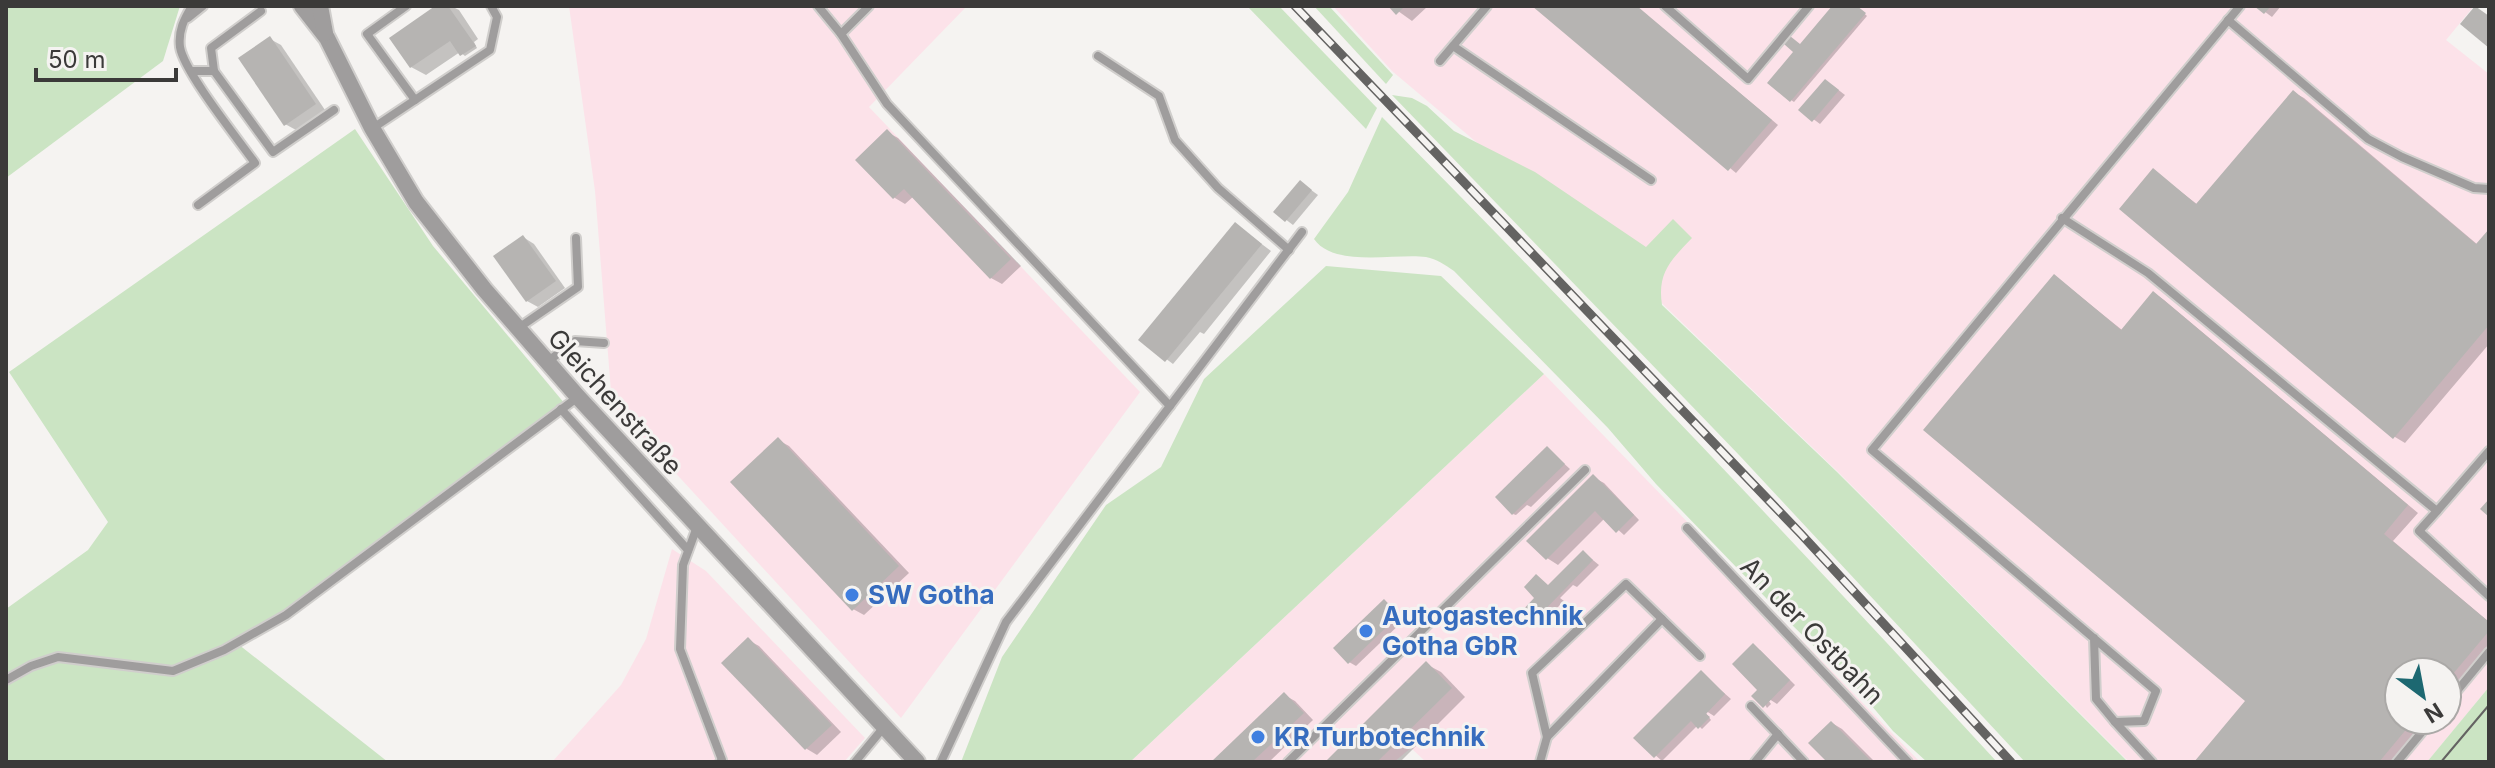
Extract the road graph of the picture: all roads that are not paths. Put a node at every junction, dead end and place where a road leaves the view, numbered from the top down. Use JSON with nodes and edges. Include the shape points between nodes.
{"nodes":[{"id":1,"x":192,"y":6,"type":"edge"},
{"id":2,"x":203,"y":6,"type":"edge"},
{"id":3,"x":302,"y":6,"type":"edge"},
{"id":4,"x":320,"y":6,"type":"edge"},
{"id":5,"x":406,"y":6,"type":"edge"},
{"id":6,"x":491,"y":6,"type":"edge"},
{"id":7,"x":818,"y":6,"type":"edge"},
{"id":8,"x":869,"y":6,"type":"edge"},
{"id":9,"x":1487,"y":6,"type":"edge"},
{"id":10,"x":1665,"y":6,"type":"edge"},
{"id":11,"x":1809,"y":6,"type":"edge"},
{"id":12,"x":2240,"y":6,"type":"edge"},
{"id":13,"x":261,"y":11,"type":"dead end"},
{"id":14,"x":2228,"y":20,"type":"junction"},
{"id":15,"x":181,"y":24,"type":"junction"},
{"id":16,"x":841,"y":34,"type":"junction"},
{"id":17,"x":327,"y":38,"type":"junction"},
{"id":18,"x":1453,"y":46,"type":"junction"},
{"id":19,"x":1098,"y":56,"type":"dead end"},
{"id":20,"x":1440,"y":61,"type":"dead end"},
{"id":21,"x":191,"y":71,"type":"junction"},
{"id":22,"x":214,"y":71,"type":"junction"},
{"id":23,"x":415,"y":100,"type":"junction"},
{"id":24,"x":334,"y":110,"type":"dead end"},
{"id":25,"x":372,"y":128,"type":"junction"},
{"id":26,"x":1651,"y":180,"type":"dead end"},
{"id":27,"x":2489,"y":189,"type":"edge"},
{"id":28,"x":198,"y":205,"type":"dead end"},
{"id":29,"x":2062,"y":218,"type":"junction"},
{"id":30,"x":1302,"y":232,"type":"dead end"},
{"id":31,"x":576,"y":238,"type":"dead end"},
{"id":32,"x":1289,"y":250,"type":"junction"},
{"id":33,"x":517,"y":329,"type":"junction"},
{"id":34,"x":604,"y":343,"type":"dead end"},
{"id":35,"x":546,"y":362,"type":"junction"},
{"id":36,"x":578,"y":397,"type":"junction"},
{"id":37,"x":1170,"y":406,"type":"junction"},
{"id":38,"x":561,"y":409,"type":"junction"},
{"id":39,"x":2489,"y":451,"type":"edge"},
{"id":40,"x":1585,"y":470,"type":"dead end"},
{"id":41,"x":2437,"y":511,"type":"junction"},
{"id":42,"x":697,"y":527,"type":"junction"},
{"id":43,"x":1687,"y":528,"type":"dead end"},
{"id":44,"x":688,"y":550,"type":"junction"},
{"id":45,"x":2489,"y":596,"type":"edge"},
{"id":46,"x":1662,"y":619,"type":"junction"},
{"id":47,"x":2094,"y":638,"type":"junction"},
{"id":48,"x":2489,"y":652,"type":"edge"},
{"id":49,"x":1700,"y":656,"type":"dead end"},
{"id":50,"x":6,"y":680,"type":"edge"},
{"id":51,"x":2463,"y":684,"type":"edge"},
{"id":52,"x":1751,"y":706,"type":"dead end"},
{"id":53,"x":2115,"y":722,"type":"junction"},
{"id":54,"x":884,"y":727,"type":"junction"},
{"id":55,"x":1778,"y":734,"type":"junction"},
{"id":56,"x":2419,"y":736,"type":"edge"},
{"id":57,"x":1547,"y":737,"type":"junction"},
{"id":58,"x":720,"y":762,"type":"edge"},
{"id":59,"x":855,"y":762,"type":"edge"},
{"id":60,"x":917,"y":762,"type":"edge"},
{"id":61,"x":941,"y":762,"type":"edge"},
{"id":62,"x":1288,"y":762,"type":"edge"},
{"id":63,"x":1540,"y":762,"type":"edge"},
{"id":64,"x":1755,"y":762,"type":"edge"},
{"id":65,"x":1804,"y":762,"type":"edge"},
{"id":66,"x":1908,"y":762,"type":"edge"},
{"id":67,"x":2152,"y":762,"type":"edge"},
{"id":68,"x":2397,"y":762,"type":"edge"}],
"edges":[{"from":1,"to":15,"type":"lane"},
{"from":2,"to":15,"type":"lane"},
{"from":3,"to":17,"type":"street","name":"Gleichenstraße"},
{"from":4,"to":17,"type":"street","name":"Gleichenstraße"},
{"from":5,"to":23,"type":"lane","via":[[367,34]]},
{"from":6,"to":23,"type":"lane","via":[[497,17],[490,50]]},
{"from":7,"to":16,"type":"lane"},
{"from":8,"to":16,"type":"lane"},
{"from":9,"to":18,"type":"lane"},
{"from":10,"to":11,"type":"lane","via":[[1748,79]]},
{"from":12,"to":14,"type":"lane"},
{"from":13,"to":22,"type":"lane","via":[[211,48]]},
{"from":14,"to":27,"type":"lane","via":[[2368,139],[2474,188]]},
{"from":14,"to":29,"type":"lane"},
{"from":15,"to":21,"type":"lane","via":[[180,47]]},
{"from":16,"to":37,"type":"lane","via":[[887,104]]},
{"from":17,"to":25,"type":"street","name":"Gleichenstraße"},
{"from":18,"to":20,"type":"lane"},
{"from":18,"to":26,"type":"lane"},
{"from":19,"to":32,"type":"lane","via":[[1159,96],[1175,140],[1218,188]]},
{"from":21,"to":22,"type":"lane"},
{"from":21,"to":28,"type":"lane","via":[[255,163]]},
{"from":22,"to":24,"type":"lane","via":[[273,152]]},
{"from":23,"to":25,"type":"lane"},
{"from":25,"to":33,"type":"street","name":"Gleichenstraße","via":[[416,202]]},
{"from":29,"to":41,"type":"lane","via":[[2160,282]]},
{"from":29,"to":47,"type":"lane","via":[[1872,450]]},
{"from":30,"to":32,"type":"lane"},
{"from":31,"to":33,"type":"lane","via":[[578,287]]},
{"from":32,"to":37,"type":"lane"},
{"from":33,"to":35,"type":"street","name":"Gleichenstraße"},
{"from":34,"to":35,"type":"lane","via":[[575,341]]},
{"from":35,"to":36,"type":"street","name":"Gleichenstraße"},
{"from":36,"to":38,"type":"lane"},
{"from":36,"to":42,"type":"street","name":"Gleichenstraße"},
{"from":37,"to":61,"type":"lane","via":[[1006,622]]},
{"from":38,"to":44,"type":"lane"},
{"from":38,"to":50,"type":"lane","via":[[286,615],[224,650],[173,671],[58,657]]},
{"from":39,"to":41,"type":"lane"},
{"from":40,"to":62,"type":"lane"},
{"from":41,"to":45,"type":"lane","via":[[2419,531]]},
{"from":42,"to":44,"type":"lane"},
{"from":42,"to":54,"type":"street","name":"Gleichenstraße"},
{"from":43,"to":66,"type":"lane","name":"An der Ostbahn"},
{"from":44,"to":58,"type":"lane","via":[[680,649]]},
{"from":46,"to":49,"type":"lane"},
{"from":46,"to":57,"type":"lane"},
{"from":46,"to":57,"type":"lane","via":[[1626,584],[1532,673]]},
{"from":47,"to":53,"type":"lane","via":[[2096,699]]},
{"from":47,"to":53,"type":"lane","via":[[2156,691],[2144,721]]},
{"from":48,"to":51,"type":"lane"},
{"from":52,"to":55,"type":"lane"},
{"from":53,"to":67,"type":"lane"},
{"from":54,"to":59,"type":"lane"},
{"from":54,"to":60,"type":"street","name":"Gleichenstraße"},
{"from":55,"to":64,"type":"lane"},
{"from":55,"to":65,"type":"lane"},
{"from":56,"to":68,"type":"lane"},
{"from":57,"to":63,"type":"lane"}]}
